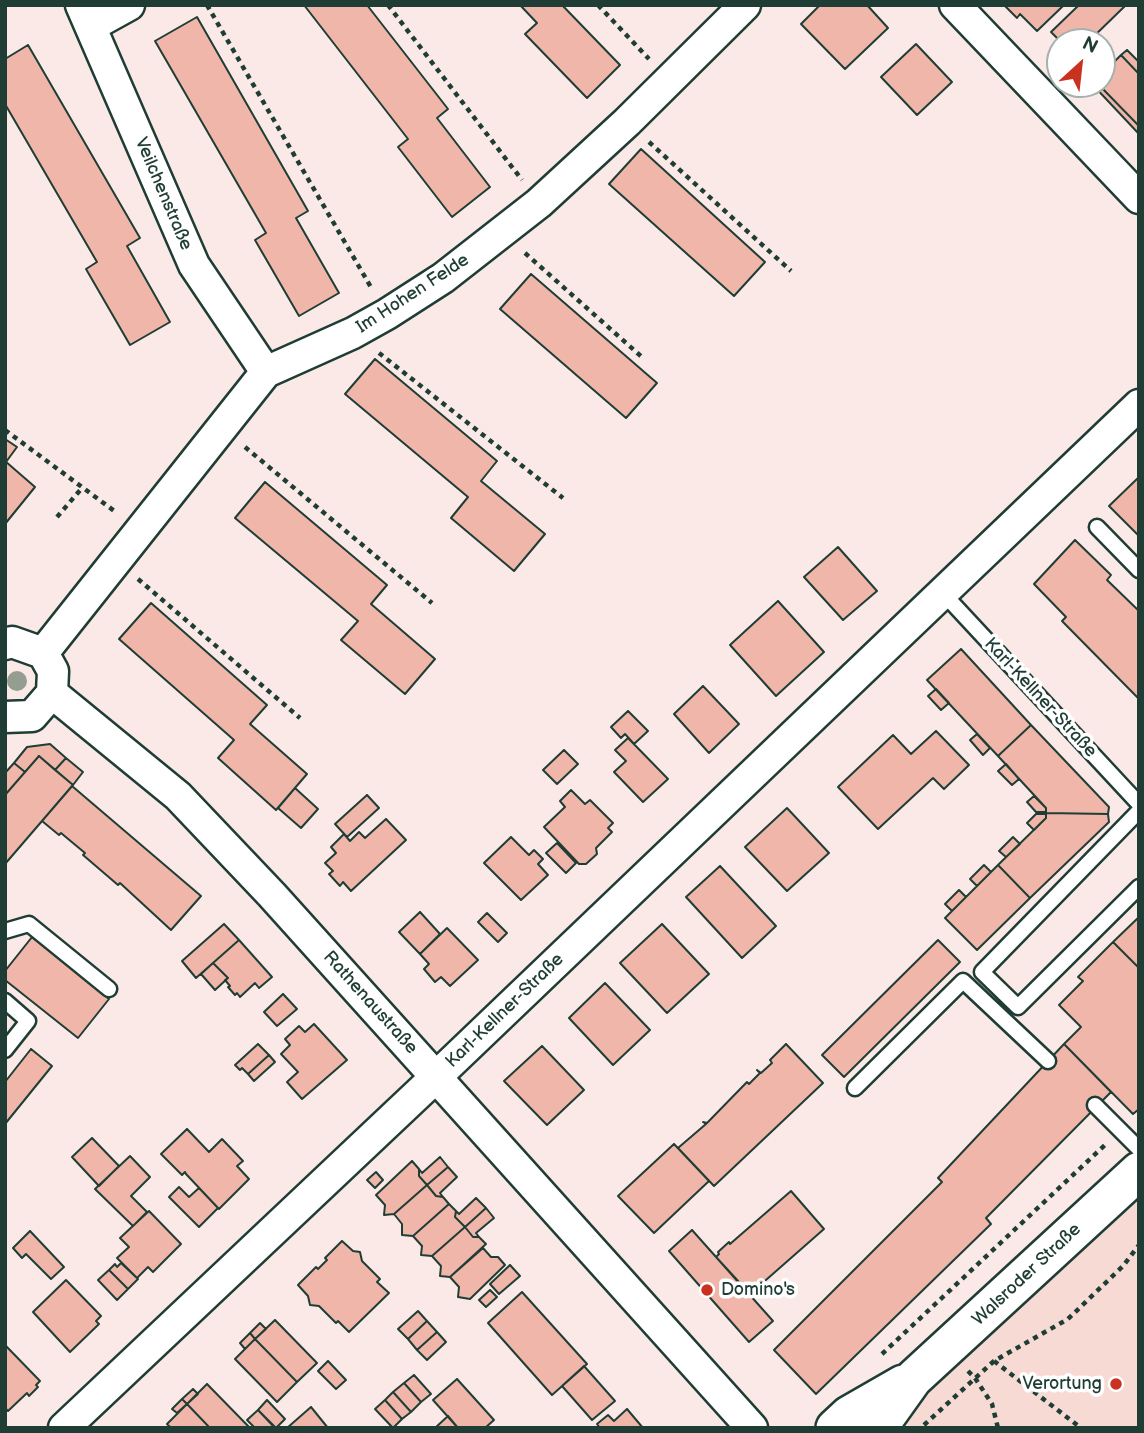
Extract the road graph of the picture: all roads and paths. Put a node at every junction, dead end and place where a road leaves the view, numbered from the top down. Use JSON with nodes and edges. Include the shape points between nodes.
{"nodes":[{"id":1,"x":129,"y":5,"type":"edge"},
{"id":2,"x":206,"y":5,"type":"edge"},
{"id":3,"x":388,"y":5,"type":"edge"},
{"id":4,"x":598,"y":5,"type":"edge"},
{"id":5,"x":745,"y":5,"type":"edge"},
{"id":6,"x":955,"y":5,"type":"edge"},
{"id":7,"x":86,"y":16,"type":"edge"},
{"id":8,"x":669,"y":79,"type":"junction"},
{"id":9,"x":626,"y":122,"type":"junction"},
{"id":10,"x":1139,"y":198,"type":"edge"},
{"id":11,"x":539,"y":203,"type":"junction"},
{"id":12,"x":501,"y":232,"type":"junction"},
{"id":13,"x":791,"y":271,"type":"dead end"},
{"id":14,"x":387,"y":314,"type":"junction"},
{"id":15,"x":354,"y":333,"type":"junction"},
{"id":16,"x":643,"y":358,"type":"dead end"},
{"id":17,"x":266,"y":372,"type":"junction"},
{"id":18,"x":1132,"y":417,"type":"edge"},
{"id":19,"x":222,"y":428,"type":"junction"},
{"id":20,"x":5,"y":430,"type":"edge"},
{"id":21,"x":82,"y":488,"type":"junction"},
{"id":22,"x":563,"y":498,"type":"dead end"},
{"id":23,"x":57,"y":517,"type":"dead end"},
{"id":24,"x":1097,"y":527,"type":"dead end"},
{"id":25,"x":140,"y":530,"type":"junction"},
{"id":26,"x":117,"y":560,"type":"junction"},
{"id":27,"x":1139,"y":570,"type":"edge"},
{"id":28,"x":942,"y":592,"type":"junction"},
{"id":29,"x":432,"y":603,"type":"dead end"},
{"id":30,"x":5,"y":645,"type":"edge"},
{"id":31,"x":43,"y":653,"type":"junction"},
{"id":32,"x":52,"y":693,"type":"junction"},
{"id":33,"x":5,"y":717,"type":"edge"},
{"id":34,"x":300,"y":718,"type":"dead end"},
{"id":35,"x":1139,"y":804,"type":"edge"},
{"id":36,"x":1139,"y":811,"type":"edge"},
{"id":37,"x":1139,"y":887,"type":"edge"},
{"id":38,"x":5,"y":931,"type":"edge"},
{"id":39,"x":109,"y":989,"type":"dead end"},
{"id":40,"x":5,"y":1001,"type":"edge"},
{"id":41,"x":5,"y":1050,"type":"edge"},
{"id":42,"x":1048,"y":1061,"type":"dead end"},
{"id":43,"x":437,"y":1076,"type":"junction"},
{"id":44,"x":855,"y":1088,"type":"dead end"},
{"id":45,"x":1095,"y":1105,"type":"dead end"},
{"id":46,"x":1111,"y":1140,"type":"dead end"},
{"id":47,"x":1139,"y":1149,"type":"edge"},
{"id":48,"x":1139,"y":1171,"type":"edge"},
{"id":49,"x":1139,"y":1245,"type":"edge"},
{"id":50,"x":944,"y":1351,"type":"junction"},
{"id":51,"x":874,"y":1361,"type":"dead end"},
{"id":52,"x":994,"y":1361,"type":"junction"},
{"id":53,"x":914,"y":1378,"type":"junction"},
{"id":54,"x":975,"y":1378,"type":"junction"},
{"id":55,"x":64,"y":1428,"type":"edge"},
{"id":56,"x":752,"y":1428,"type":"edge"},
{"id":57,"x":835,"y":1428,"type":"edge"},
{"id":58,"x":878,"y":1428,"type":"edge"},
{"id":59,"x":922,"y":1428,"type":"edge"},
{"id":60,"x":998,"y":1428,"type":"edge"},
{"id":61,"x":1081,"y":1428,"type":"edge"}],
"edges":[{"from":1,"to":7,"type":"street"},
{"from":2,"to":14,"type":"path"},
{"from":3,"to":11,"type":"path"},
{"from":4,"to":8,"type":"path"},
{"from":5,"to":8,"type":"street","name":"Im Hohen Felde"},
{"from":6,"to":10,"type":"street"},
{"from":7,"to":17,"type":"street","name":"Veilchenstraße","via":[[194,265]]},
{"from":8,"to":9,"type":"street","name":"Im Hohen Felde"},
{"from":9,"to":11,"type":"street","name":"Im Hohen Felde"},
{"from":9,"to":13,"type":"path"},
{"from":11,"to":12,"type":"street","name":"Im Hohen Felde"},
{"from":12,"to":14,"type":"street","name":"Im Hohen Felde"},
{"from":12,"to":16,"type":"path"},
{"from":14,"to":15,"type":"street","name":"Im Hohen Felde"},
{"from":15,"to":17,"type":"street","name":"Im Hohen Felde"},
{"from":15,"to":22,"type":"path"},
{"from":17,"to":19,"type":"street","name":"Im Hohen Felde"},
{"from":18,"to":28,"type":"street","name":"Karl-Kellner-Straße"},
{"from":19,"to":25,"type":"street","name":"Im Hohen Felde"},
{"from":19,"to":29,"type":"path"},
{"from":20,"to":21,"type":"path"},
{"from":21,"to":23,"type":"path"},
{"from":21,"to":25,"type":"path"},
{"from":24,"to":27,"type":"lane"},
{"from":25,"to":26,"type":"street","name":"Im Hohen Felde"},
{"from":26,"to":31,"type":"street","name":"Im Hohen Felde"},
{"from":26,"to":34,"type":"path"},
{"from":28,"to":35,"type":"lane","name":"Karl-Kellner-Straße"},
{"from":28,"to":43,"type":"street","name":"Karl-Kellner-Straße"},
{"from":30,"to":31,"type":"street","via":[[12,642]]},
{"from":31,"to":32,"type":"street","via":[[53,671]]},
{"from":32,"to":33,"type":"street","via":[[32,716]]},
{"from":32,"to":43,"type":"street","name":"Rathenaustraße","via":[[178,796]]},
{"from":36,"to":37,"type":"lane","via":[[982,972],[1018,1007]]},
{"from":38,"to":39,"type":"lane","via":[[29,924]]},
{"from":40,"to":41,"type":"lane","via":[[28,1021]]},
{"from":42,"to":44,"type":"lane","via":[[963,981]]},
{"from":43,"to":55,"type":"street","name":"Karl-Kellner-Straße"},
{"from":43,"to":56,"type":"street","name":"Rathenaustraße"},
{"from":45,"to":47,"type":"lane"},
{"from":46,"to":51,"type":"path"},
{"from":48,"to":50,"type":"street","name":"Walsroder Straße"},
{"from":49,"to":52,"type":"path","via":[[1068,1319]]},
{"from":50,"to":53,"type":"street","name":"Walsroder Straße"},
{"from":50,"to":54,"type":"path"},
{"from":52,"to":54,"type":"path"},
{"from":52,"to":61,"type":"path"},
{"from":53,"to":57,"type":"street","name":"Walsroder Straße"},
{"from":53,"to":58,"type":"street","name":"Walsroder Straße"},
{"from":54,"to":59,"type":"path"},
{"from":54,"to":60,"type":"path","via":[[992,1404]]}]}
